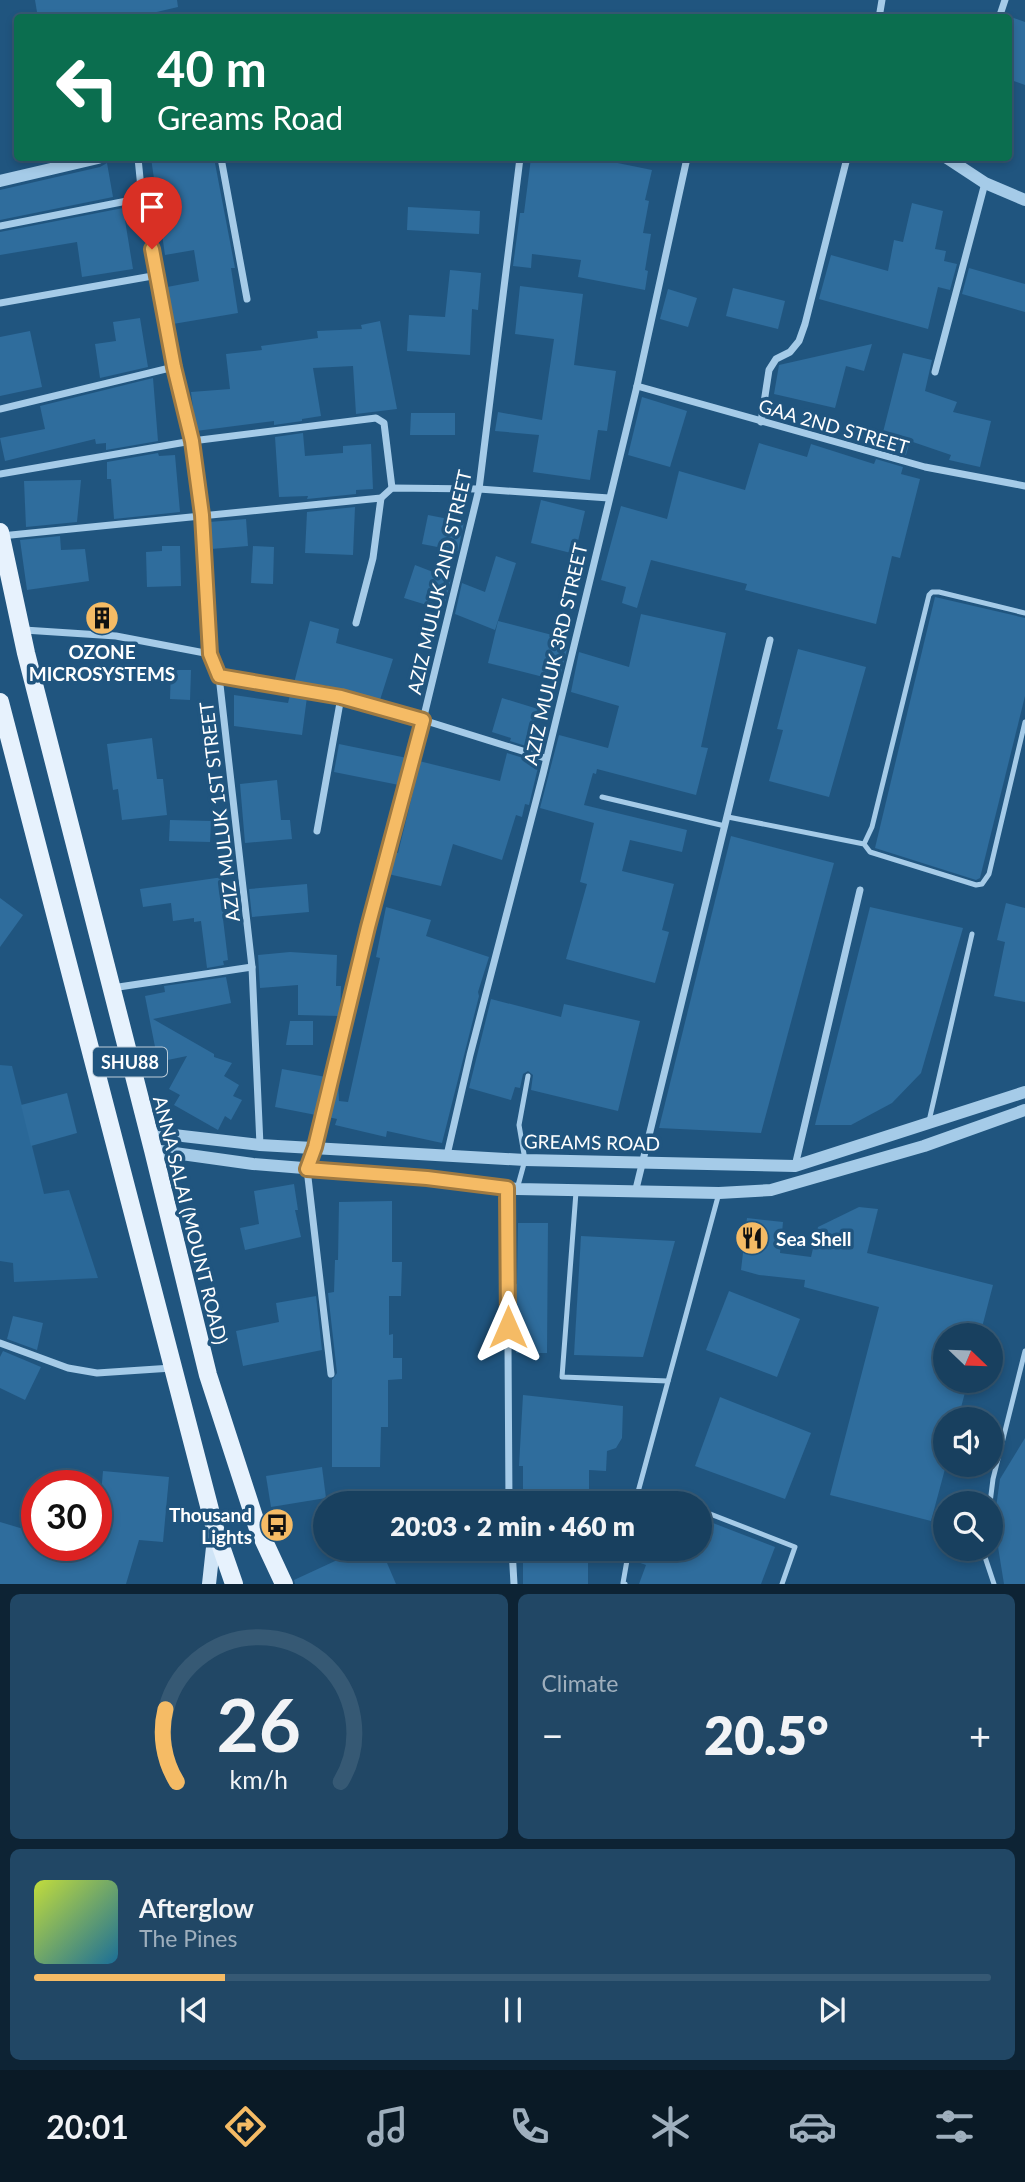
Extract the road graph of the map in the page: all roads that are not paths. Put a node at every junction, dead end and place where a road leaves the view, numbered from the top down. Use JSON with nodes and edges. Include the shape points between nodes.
{"nodes":[{"id":1,"x":85,"y":161,"type":"edge"},
{"id":2,"x":138,"y":161,"type":"edge"},
{"id":3,"x":221,"y":161,"type":"edge"},
{"id":4,"x":520,"y":161,"type":"edge"},
{"id":5,"x":686,"y":161,"type":"edge"},
{"id":6,"x":846,"y":161,"type":"edge"},
{"id":7,"x":953,"y":161,"type":"edge"},
{"id":8,"x":0,"y":181,"type":"edge"},
{"id":9,"x":985,"y":183,"type":"junction"},
{"id":10,"x":142,"y":198,"type":"junction"},
{"id":11,"x":1025,"y":200,"type":"edge"},
{"id":12,"x":0,"y":226,"type":"edge"},
{"id":13,"x":158,"y":275,"type":"junction"},
{"id":14,"x":247,"y":299,"type":"dead end"},
{"id":15,"x":0,"y":303,"type":"edge"},
{"id":16,"x":174,"y":367,"type":"junction"},
{"id":17,"x":935,"y":372,"type":"dead end"},
{"id":18,"x":637,"y":386,"type":"junction"},
{"id":19,"x":0,"y":409,"type":"edge"},
{"id":20,"x":761,"y":422,"type":"junction"},
{"id":21,"x":192,"y":441,"type":"junction"},
{"id":22,"x":0,"y":474,"type":"edge"},
{"id":23,"x":1025,"y":486,"type":"edge"},
{"id":24,"x":392,"y":488,"type":"junction"},
{"id":25,"x":479,"y":489,"type":"junction"},
{"id":26,"x":382,"y":498,"type":"junction"},
{"id":27,"x":609,"y":498,"type":"junction"},
{"id":28,"x":202,"y":515,"type":"junction"},
{"id":29,"x":0,"y":534,"type":"edge"},
{"id":30,"x":1025,"y":613,"type":"edge"},
{"id":31,"x":356,"y":623,"type":"dead end"},
{"id":32,"x":20,"y":630,"type":"junction"},
{"id":33,"x":770,"y":640,"type":"dead end"},
{"id":34,"x":210,"y":654,"type":"junction"},
{"id":35,"x":219,"y":676,"type":"junction"},
{"id":36,"x":341,"y":697,"type":"junction"},
{"id":37,"x":0,"y":702,"type":"edge"},
{"id":38,"x":423,"y":720,"type":"junction"},
{"id":39,"x":1025,"y":722,"type":"edge"},
{"id":40,"x":5,"y":737,"type":"edge"},
{"id":41,"x":545,"y":758,"type":"junction"},
{"id":42,"x":602,"y":797,"type":"dead end"},
{"id":43,"x":728,"y":817,"type":"junction"},
{"id":44,"x":725,"y":827,"type":"junction"},
{"id":45,"x":317,"y":831,"type":"dead end"},
{"id":46,"x":864,"y":844,"type":"junction"},
{"id":47,"x":860,"y":890,"type":"dead end"},
{"id":48,"x":972,"y":934,"type":"dead end"},
{"id":49,"x":252,"y":967,"type":"junction"},
{"id":50,"x":112,"y":988,"type":"junction"},
{"id":51,"x":528,"y":1076,"type":"dead end"},
{"id":52,"x":1025,"y":1092,"type":"edge"},
{"id":53,"x":1025,"y":1110,"type":"edge"},
{"id":54,"x":929,"y":1124,"type":"junction"},
{"id":55,"x":148,"y":1132,"type":"junction"},
{"id":56,"x":260,"y":1145,"type":"junction"},
{"id":57,"x":315,"y":1147,"type":"junction"},
{"id":58,"x":153,"y":1150,"type":"junction"},
{"id":59,"x":447,"y":1155,"type":"junction"},
{"id":60,"x":525,"y":1160,"type":"junction"},
{"id":61,"x":641,"y":1163,"type":"junction"},
{"id":62,"x":795,"y":1166,"type":"junction"},
{"id":63,"x":307,"y":1169,"type":"junction"},
{"id":64,"x":512,"y":1189,"type":"junction"},
{"id":65,"x":576,"y":1191,"type":"junction"},
{"id":66,"x":635,"y":1193,"type":"junction"},
{"id":67,"x":719,"y":1193,"type":"junction"},
{"id":68,"x":0,"y":1343,"type":"edge"},
{"id":69,"x":1025,"y":1351,"type":"edge"},
{"id":70,"x":172,"y":1368,"type":"junction"},
{"id":71,"x":331,"y":1374,"type":"dead end"},
{"id":72,"x":668,"y":1381,"type":"junction"},
{"id":73,"x":1025,"y":1382,"type":"edge"},
{"id":74,"x":1016,"y":1385,"type":"junction"},
{"id":75,"x":509,"y":1491,"type":"edge"},
{"id":76,"x":638,"y":1491,"type":"edge"},
{"id":77,"x":992,"y":1491,"type":"edge"},
{"id":78,"x":712,"y":1515,"type":"edge"},
{"id":79,"x":215,"y":1529,"type":"junction"},
{"id":80,"x":513,"y":1561,"type":"edge"},
{"id":81,"x":627,"y":1561,"type":"edge"},
{"id":82,"x":986,"y":1561,"type":"edge"},
{"id":83,"x":209,"y":1584,"type":"edge"},
{"id":84,"x":233,"y":1584,"type":"edge"},
{"id":85,"x":284,"y":1584,"type":"edge"},
{"id":86,"x":514,"y":1584,"type":"edge"},
{"id":87,"x":625,"y":1584,"type":"edge"},
{"id":88,"x":782,"y":1584,"type":"edge"},
{"id":89,"x":994,"y":1584,"type":"edge"}],
"edges":[{"from":1,"to":8,"type":"street"},
{"from":2,"to":10,"type":"street","name":"AZIZ MULUK 1ST STREET"},
{"from":3,"to":14,"type":"street"},
{"from":4,"to":25,"type":"street","name":"AZIZ MULUK 2ND STREET"},
{"from":5,"to":18,"type":"street","name":"AZIZ MULUK 3RD STREET"},
{"from":6,"to":20,"type":"street","via":[[805,324],[799,341],[769,370]]},
{"from":7,"to":9,"type":"street"},
{"from":9,"to":11,"type":"street"},
{"from":9,"to":17,"type":"street"},
{"from":10,"to":12,"type":"street"},
{"from":10,"to":13,"type":"street","name":"AZIZ MULUK 1ST STREET"},
{"from":13,"to":15,"type":"street"},
{"from":13,"to":16,"type":"street","name":"AZIZ MULUK 1ST STREET"},
{"from":16,"to":19,"type":"street"},
{"from":16,"to":21,"type":"street","name":"AZIZ MULUK 1ST STREET"},
{"from":18,"to":20,"type":"street","name":"GAA 2ND STREET"},
{"from":18,"to":27,"type":"street","name":"AZIZ MULUK 3RD STREET"},
{"from":20,"to":23,"type":"street","name":"GAA 2ND STREET","via":[[925,467]]},
{"from":21,"to":22,"type":"street"},
{"from":21,"to":24,"type":"street","via":[[376,418],[384,423]]},
{"from":21,"to":28,"type":"street","name":"AZIZ MULUK 1ST STREET"},
{"from":24,"to":25,"type":"street"},
{"from":24,"to":26,"type":"street"},
{"from":25,"to":27,"type":"street"},
{"from":25,"to":38,"type":"street","name":"AZIZ MULUK 2ND STREET"},
{"from":26,"to":28,"type":"street"},
{"from":26,"to":31,"type":"street"},
{"from":27,"to":41,"type":"street","name":"AZIZ MULUK 3RD STREET"},
{"from":28,"to":29,"type":"street"},
{"from":28,"to":34,"type":"street","name":"AZIZ MULUK 1ST STREET"},
{"from":29,"to":32,"type":"main road","name":"ANNA SALAI (MOUNT ROAD)","number":"SHU88"},
{"from":30,"to":46,"type":"lane","via":[[939,592],[929,595]]},
{"from":32,"to":34,"type":"street","via":[[116,636]]},
{"from":32,"to":50,"type":"main road","name":"ANNA SALAI (MOUNT ROAD)","number":"SHU88"},
{"from":33,"to":43,"type":"street"},
{"from":34,"to":35,"type":"street","name":"AZIZ MULUK 1ST STREET"},
{"from":35,"to":36,"type":"street"},
{"from":35,"to":49,"type":"street","name":"AZIZ MULUK 1ST STREET"},
{"from":36,"to":38,"type":"street"},
{"from":36,"to":45,"type":"street"},
{"from":37,"to":40,"type":"main road","number":"SHU88"},
{"from":38,"to":41,"type":"street"},
{"from":38,"to":57,"type":"street","name":"AZIZ MULUK 2ND STREET"},
{"from":39,"to":46,"type":"lane","via":[[989,874],[982,884],[870,852]]},
{"from":40,"to":70,"type":"main road","number":"SHU88"},
{"from":41,"to":59,"type":"street","name":"AZIZ MULUK 3RD STREET"},
{"from":42,"to":44,"type":"lane"},
{"from":43,"to":44,"type":"street"},
{"from":43,"to":46,"type":"lane"},
{"from":44,"to":61,"type":"street"},
{"from":47,"to":62,"type":"street"},
{"from":48,"to":54,"type":"lane"},
{"from":49,"to":50,"type":"street"},
{"from":49,"to":56,"type":"street","name":"AZIZ MULUK 1ST STREET"},
{"from":50,"to":55,"type":"main road","name":"ANNA SALAI (MOUNT ROAD)","number":"SHU88"},
{"from":51,"to":60,"type":"lane","via":[[519,1125]]},
{"from":52,"to":54,"type":"street","name":"GREAMS ROAD"},
{"from":53,"to":67,"type":"street","via":[[923,1146],[771,1190]]},
{"from":54,"to":62,"type":"street","name":"GREAMS ROAD"},
{"from":55,"to":56,"type":"street","name":"GREAMS ROAD"},
{"from":55,"to":58,"type":"main road","name":"ANNA SALAI (MOUNT ROAD)","number":"SHU88"},
{"from":56,"to":57,"type":"street","name":"GREAMS ROAD"},
{"from":57,"to":59,"type":"street","name":"GREAMS ROAD"},
{"from":57,"to":63,"type":"street","name":"AZIZ MULUK 2ND STREET"},
{"from":58,"to":63,"type":"street"},
{"from":58,"to":85,"type":"main road","name":"ANNA SALAI (MOUNT ROAD)","number":"SHU88","via":[[208,1375],[257,1526]]},
{"from":59,"to":60,"type":"street","name":"GREAMS ROAD"},
{"from":60,"to":61,"type":"street","name":"GREAMS ROAD"},
{"from":60,"to":64,"type":"lane"},
{"from":61,"to":62,"type":"street","name":"GREAMS ROAD"},
{"from":61,"to":66,"type":"street"},
{"from":63,"to":64,"type":"street"},
{"from":63,"to":71,"type":"street"},
{"from":64,"to":65,"type":"street"},
{"from":64,"to":75,"type":"street"},
{"from":65,"to":66,"type":"street"},
{"from":65,"to":72,"type":"lane","via":[[562,1377]]},
{"from":66,"to":67,"type":"street"},
{"from":67,"to":72,"type":"lane"},
{"from":68,"to":70,"type":"street","via":[[68,1368],[97,1373]]},
{"from":69,"to":74,"type":"lane"},
{"from":70,"to":79,"type":"main road","number":"SHU88"},
{"from":72,"to":76,"type":"lane"},
{"from":73,"to":74,"type":"lane"},
{"from":74,"to":77,"type":"lane"},
{"from":78,"to":88,"type":"lane","via":[[795,1547]]},
{"from":79,"to":83,"type":"main road"},
{"from":79,"to":84,"type":"main road","number":"SHU88"},
{"from":80,"to":86,"type":"street"},
{"from":81,"to":87,"type":"lane"},
{"from":82,"to":89,"type":"lane"}]}
